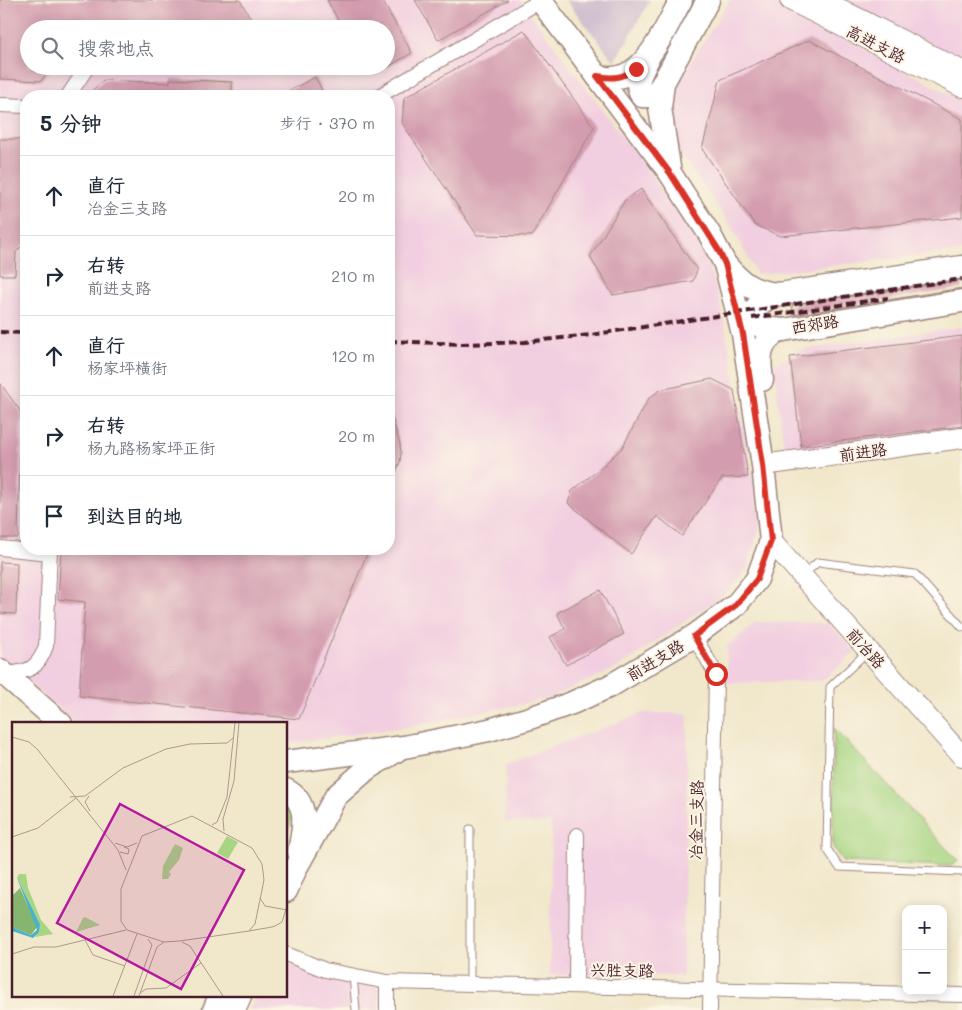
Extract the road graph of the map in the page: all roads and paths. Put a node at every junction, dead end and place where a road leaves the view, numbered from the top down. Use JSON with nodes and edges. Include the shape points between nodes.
{"nodes":[{"id":1,"x":540,"y":0,"type":"edge"},
{"id":2,"x":681,"y":0,"type":"edge"},
{"id":3,"x":708,"y":0,"type":"edge"},
{"id":4,"x":790,"y":0,"type":"edge"},
{"id":5,"x":822,"y":0,"type":"edge"},
{"id":6,"x":648,"y":60,"type":"junction"},
{"id":7,"x":961,"y":74,"type":"edge"},
{"id":8,"x":82,"y":75,"type":"edge"},
{"id":9,"x":597,"y":76,"type":"junction"},
{"id":10,"x":663,"y":83,"type":"junction"},
{"id":11,"x":72,"y":90,"type":"edge"},
{"id":12,"x":389,"y":90,"type":"edge"},
{"id":13,"x":0,"y":105,"type":"edge"},
{"id":14,"x":20,"y":106,"type":"edge"},
{"id":15,"x":670,"y":173,"type":"junction"},
{"id":16,"x":725,"y":264,"type":"junction"},
{"id":17,"x":962,"y":267,"type":"edge"},
{"id":18,"x":779,"y":294,"type":"junction"},
{"id":19,"x":962,"y":301,"type":"edge"},
{"id":20,"x":782,"y":330,"type":"junction"},
{"id":21,"x":962,"y":438,"type":"edge"},
{"id":22,"x":763,"y":465,"type":"junction"},
{"id":23,"x":771,"y":541,"type":"junction"},
{"id":24,"x":0,"y":548,"type":"edge"},
{"id":25,"x":20,"y":549,"type":"edge"},
{"id":26,"x":50,"y":555,"type":"edge"},
{"id":27,"x":801,"y":576,"type":"junction"},
{"id":28,"x":962,"y":627,"type":"edge"},
{"id":29,"x":694,"y":636,"type":"junction"},
{"id":30,"x":868,"y":651,"type":"junction"},
{"id":31,"x":2,"y":672,"type":"edge"},
{"id":32,"x":60,"y":722,"type":"edge"},
{"id":33,"x":404,"y":747,"type":"junction"},
{"id":34,"x":962,"y":756,"type":"edge"},
{"id":35,"x":288,"y":762,"type":"edge"},
{"id":36,"x":288,"y":792,"type":"edge"},
{"id":37,"x":470,"y":829,"type":"dead end"},
{"id":38,"x":577,"y":835,"type":"dead end"},
{"id":39,"x":296,"y":868,"type":"junction"},
{"id":40,"x":962,"y":872,"type":"edge"},
{"id":41,"x":288,"y":886,"type":"edge"},
{"id":42,"x":288,"y":955,"type":"edge"},
{"id":43,"x":353,"y":975,"type":"junction"},
{"id":44,"x":387,"y":982,"type":"junction"},
{"id":45,"x":470,"y":984,"type":"junction"},
{"id":46,"x":576,"y":986,"type":"junction"},
{"id":47,"x":710,"y":989,"type":"junction"},
{"id":48,"x":962,"y":994,"type":"edge"},
{"id":49,"x":219,"y":998,"type":"edge"},
{"id":50,"x":239,"y":998,"type":"edge"},
{"id":51,"x":214,"y":1010,"type":"edge"},
{"id":52,"x":234,"y":1010,"type":"edge"},
{"id":53,"x":356,"y":1010,"type":"edge"},
{"id":54,"x":387,"y":1010,"type":"edge"},
{"id":55,"x":710,"y":1010,"type":"edge"}],
"edges":[{"from":1,"to":9,"type":"main road"},
{"from":1,"to":12,"type":"street"},
{"from":2,"to":6,"type":"main road"},
{"from":3,"to":10,"type":"main road"},
{"from":4,"to":7,"type":"street","name":"高进支路"},
{"from":5,"to":7,"type":"street","name":"高进支路"},
{"from":6,"to":9,"type":"main road","via":[[625,76]]},
{"from":6,"to":10,"type":"main road","via":[[638,90],[642,96],[650,97]]},
{"from":8,"to":11,"type":"street"},
{"from":9,"to":15,"type":"main road"},
{"from":10,"to":15,"type":"main road","via":[[660,108]]},
{"from":13,"to":14,"type":"street"},
{"from":15,"to":16,"type":"main road"},
{"from":16,"to":18,"type":"main road","via":[[747,286]]},
{"from":16,"to":22,"type":"main road","name":"前进支路","via":[[743,334]]},
{"from":17,"to":18,"type":"main road"},
{"from":18,"to":20,"type":"main road","via":[[759,303],[755,311],[756,320],[763,328]]},
{"from":19,"to":20,"type":"main road","name":"西郊路"},
{"from":20,"to":22,"type":"main road","name":"西郊路","via":[[767,340],[760,352],[769,438]]},
{"from":21,"to":22,"type":"street","name":"前进路"},
{"from":22,"to":23,"type":"main road","name":"前进支路"},
{"from":23,"to":27,"type":"street","name":"前冶路"},
{"from":23,"to":29,"type":"main road","name":"前进支路","via":[[757,579],[736,605]]},
{"from":24,"to":25,"type":"street"},
{"from":26,"to":31,"type":"street","via":[[44,652],[34,667],[27,671]]},
{"from":27,"to":28,"type":"lane","via":[[818,562],[915,574]]},
{"from":27,"to":30,"type":"street","name":"前冶路"},
{"from":29,"to":33,"type":"main road","name":"前进支路","via":[[610,686],[572,703],[489,730]]},
{"from":29,"to":47,"type":"street","name":"冶金三支路","via":[[716,674]]},
{"from":30,"to":34,"type":"street","name":"前冶路"},
{"from":30,"to":40,"type":"lane","via":[[830,687],[827,849],[839,867]]},
{"from":31,"to":32,"type":"main road"},
{"from":33,"to":35,"type":"main road","name":"前进支路"},
{"from":33,"to":39,"type":"main road","via":[[368,768],[336,796]]},
{"from":36,"to":39,"type":"main road","via":[[298,799],[304,812]]},
{"from":37,"to":45,"type":"lane"},
{"from":38,"to":46,"type":"street"},
{"from":39,"to":41,"type":"main road"},
{"from":42,"to":43,"type":"street","name":"兴胜支路","via":[[324,970]]},
{"from":43,"to":44,"type":"street","name":"兴胜支路"},
{"from":43,"to":53,"type":"lane"},
{"from":44,"to":45,"type":"street","name":"兴胜支路"},
{"from":44,"to":54,"type":"street"},
{"from":45,"to":46,"type":"street","name":"兴胜支路"},
{"from":46,"to":47,"type":"street","name":"兴胜支路"},
{"from":47,"to":48,"type":"street","name":"兴胜支路"},
{"from":47,"to":55,"type":"street","name":"冶金三支路"},
{"from":49,"to":51,"type":"main road"},
{"from":50,"to":52,"type":"main road"}]}
